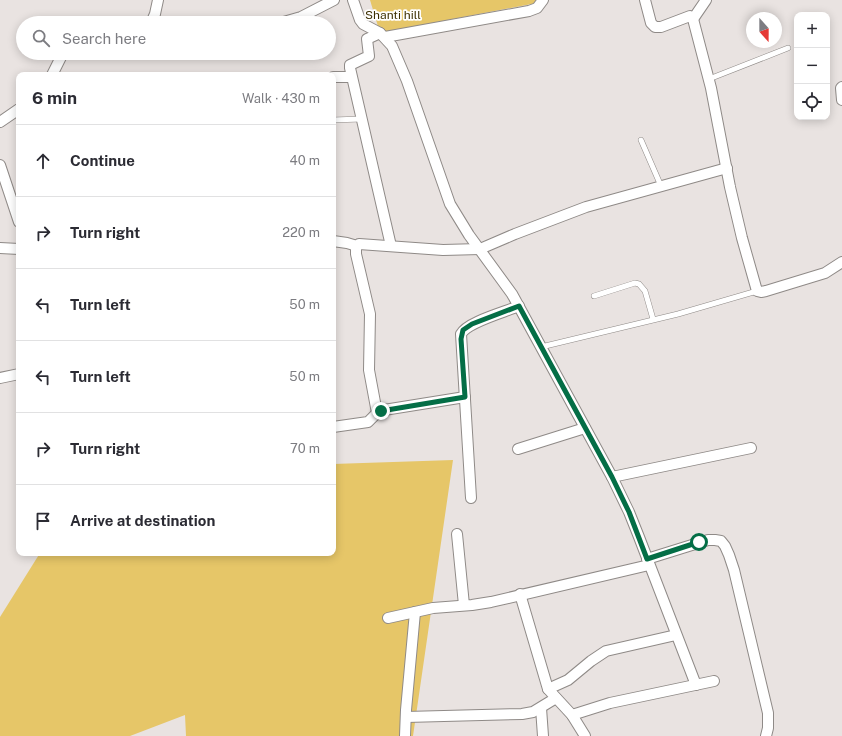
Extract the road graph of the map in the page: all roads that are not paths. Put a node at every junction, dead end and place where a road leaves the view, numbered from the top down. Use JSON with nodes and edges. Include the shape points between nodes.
{"nodes":[{"id":1,"x":158,"y":0,"type":"edge"},
{"id":2,"x":336,"y":0,"type":"edge"},
{"id":3,"x":353,"y":0,"type":"edge"},
{"id":4,"x":543,"y":0,"type":"edge"},
{"id":5,"x":645,"y":0,"type":"edge"},
{"id":6,"x":706,"y":0,"type":"edge"},
{"id":7,"x":154,"y":16,"type":"edge"},
{"id":8,"x":303,"y":16,"type":"edge"},
{"id":9,"x":693,"y":19,"type":"junction"},
{"id":10,"x":383,"y":35,"type":"junction"},
{"id":11,"x":788,"y":48,"type":"dead end"},
{"id":12,"x":60,"y":60,"type":"edge"},
{"id":13,"x":54,"y":72,"type":"edge"},
{"id":14,"x":351,"y":76,"type":"junction"},
{"id":15,"x":336,"y":77,"type":"edge"},
{"id":16,"x":709,"y":79,"type":"junction"},
{"id":17,"x":842,"y":87,"type":"edge"},
{"id":18,"x":842,"y":100,"type":"edge"},
{"id":19,"x":16,"y":111,"type":"edge"},
{"id":20,"x":361,"y":119,"type":"junction"},
{"id":21,"x":336,"y":120,"type":"edge"},
{"id":22,"x":0,"y":122,"type":"edge"},
{"id":23,"x":642,"y":140,"type":"dead end"},
{"id":24,"x":727,"y":168,"type":"junction"},
{"id":25,"x":1,"y":169,"type":"edge"},
{"id":26,"x":661,"y":186,"type":"junction"},
{"id":27,"x":16,"y":213,"type":"edge"},
{"id":28,"x":336,"y":241,"type":"edge"},
{"id":29,"x":357,"y":246,"type":"junction"},
{"id":30,"x":391,"y":246,"type":"junction"},
{"id":31,"x":0,"y":248,"type":"edge"},
{"id":32,"x":16,"y":249,"type":"edge"},
{"id":33,"x":480,"y":249,"type":"junction"},
{"id":34,"x":842,"y":262,"type":"edge"},
{"id":35,"x":757,"y":291,"type":"junction"},
{"id":36,"x":594,"y":296,"type":"dead end"},
{"id":37,"x":519,"y":306,"type":"junction"},
{"id":38,"x":653,"y":319,"type":"junction"},
{"id":39,"x":541,"y":347,"type":"junction"},
{"id":40,"x":16,"y":375,"type":"edge"},
{"id":41,"x":0,"y":378,"type":"edge"},
{"id":42,"x":465,"y":397,"type":"junction"},
{"id":43,"x":377,"y":413,"type":"junction"},
{"id":44,"x":336,"y":427,"type":"edge"},
{"id":45,"x":585,"y":428,"type":"junction"},
{"id":46,"x":751,"y":448,"type":"dead end"},
{"id":47,"x":518,"y":449,"type":"dead end"},
{"id":48,"x":612,"y":477,"type":"junction"},
{"id":49,"x":471,"y":498,"type":"dead end"},
{"id":50,"x":457,"y":534,"type":"dead end"},
{"id":51,"x":648,"y":562,"type":"junction"},
{"id":52,"x":520,"y":594,"type":"junction"},
{"id":53,"x":464,"y":605,"type":"junction"},
{"id":54,"x":416,"y":612,"type":"junction"},
{"id":55,"x":388,"y":618,"type":"dead end"},
{"id":56,"x":676,"y":635,"type":"junction"},
{"id":57,"x":714,"y":681,"type":"dead end"},
{"id":58,"x":696,"y":685,"type":"junction"},
{"id":59,"x":548,"y":689,"type":"junction"},
{"id":60,"x":556,"y":698,"type":"junction"},
{"id":61,"x":541,"y":708,"type":"junction"},
{"id":62,"x":572,"y":715,"type":"junction"},
{"id":63,"x":406,"y":717,"type":"junction"},
{"id":64,"x":405,"y":736,"type":"edge"},
{"id":65,"x":542,"y":736,"type":"edge"},
{"id":66,"x":585,"y":736,"type":"edge"},
{"id":67,"x":766,"y":736,"type":"edge"}],
"edges":[{"from":1,"to":7,"type":"street"},
{"from":2,"to":8,"type":"street"},
{"from":3,"to":10,"type":"street","via":[[363,24]]},
{"from":4,"to":10,"type":"street","via":[[537,8],[529,11]]},
{"from":5,"to":9,"type":"street","via":[[651,23],[655,27],[690,16]]},
{"from":6,"to":9,"type":"street"},
{"from":9,"to":16,"type":"street"},
{"from":10,"to":14,"type":"street","via":[[367,39],[369,56],[350,65]]},
{"from":10,"to":33,"type":"street","via":[[395,52],[407,81],[450,204]]},
{"from":11,"to":16,"type":"lane"},
{"from":12,"to":13,"type":"street"},
{"from":14,"to":15,"type":"street"},
{"from":14,"to":20,"type":"street"},
{"from":16,"to":24,"type":"street"},
{"from":17,"to":18,"type":"street"},
{"from":19,"to":22,"type":"street"},
{"from":20,"to":21,"type":"lane"},
{"from":20,"to":30,"type":"street"},
{"from":23,"to":26,"type":"lane"},
{"from":24,"to":26,"type":"street"},
{"from":24,"to":35,"type":"street","via":[[742,238]]},
{"from":25,"to":27,"type":"street"},
{"from":26,"to":33,"type":"street","via":[[586,207]]},
{"from":28,"to":29,"type":"street"},
{"from":29,"to":30,"type":"street"},
{"from":29,"to":43,"type":"street","via":[[356,254],[370,314],[369,370]]},
{"from":30,"to":33,"type":"street","via":[[443,250]]},
{"from":31,"to":32,"type":"street"},
{"from":33,"to":37,"type":"street"},
{"from":34,"to":35,"type":"street","via":[[825,273],[766,291]]},
{"from":35,"to":38,"type":"lane"},
{"from":36,"to":38,"type":"lane","via":[[634,283],[639,284],[645,291]]},
{"from":37,"to":39,"type":"street"},
{"from":37,"to":42,"type":"street","via":[[463,330],[461,339]]},
{"from":38,"to":39,"type":"lane"},
{"from":39,"to":45,"type":"street"},
{"from":40,"to":41,"type":"street"},
{"from":42,"to":43,"type":"street"},
{"from":42,"to":49,"type":"street"},
{"from":43,"to":44,"type":"street","via":[[366,423]]},
{"from":45,"to":47,"type":"street"},
{"from":45,"to":48,"type":"street"},
{"from":46,"to":48,"type":"street"},
{"from":48,"to":51,"type":"street","via":[[629,512]]},
{"from":50,"to":53,"type":"street"},
{"from":51,"to":52,"type":"street"},
{"from":51,"to":56,"type":"street"},
{"from":51,"to":67,"type":"street","via":[[708,540],[720,541],[725,546],[734,570],[768,713]]},
{"from":52,"to":53,"type":"street","via":[[491,602]]},
{"from":52,"to":59,"type":"street"},
{"from":53,"to":54,"type":"street"},
{"from":54,"to":55,"type":"street"},
{"from":54,"to":63,"type":"street"},
{"from":56,"to":58,"type":"street"},
{"from":56,"to":59,"type":"street","via":[[606,651],[568,680]]},
{"from":57,"to":58,"type":"street"},
{"from":58,"to":62,"type":"street","via":[[610,703]]},
{"from":59,"to":60,"type":"street"},
{"from":60,"to":61,"type":"street"},
{"from":60,"to":62,"type":"street"},
{"from":61,"to":63,"type":"street","via":[[522,714]]},
{"from":61,"to":65,"type":"street"},
{"from":62,"to":66,"type":"street"},
{"from":63,"to":64,"type":"street"}]}
